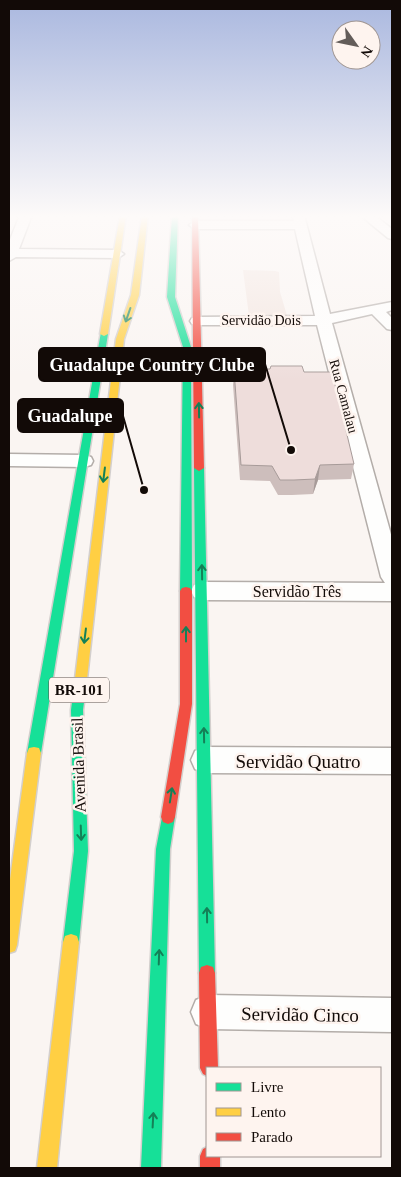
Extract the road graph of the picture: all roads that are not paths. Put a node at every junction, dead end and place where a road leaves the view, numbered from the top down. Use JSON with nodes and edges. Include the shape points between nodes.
{"nodes":[{"id":1,"x":115,"y":270,"type":"edge"},
{"id":2,"x":138,"y":270,"type":"edge"},
{"id":3,"x":172,"y":270,"type":"edge"},
{"id":4,"x":196,"y":270,"type":"edge"},
{"id":5,"x":311,"y":270,"type":"edge"},
{"id":6,"x":392,"y":306,"type":"edge"},
{"id":7,"x":375,"y":309,"type":"junction"},
{"id":8,"x":324,"y":320,"type":"junction"},
{"id":9,"x":197,"y":321,"type":"junction"},
{"id":10,"x":392,"y":326,"type":"edge"},
{"id":11,"x":9,"y":460,"type":"edge"},
{"id":12,"x":84,"y":461,"type":"junction"},
{"id":13,"x":392,"y":577,"type":"edge"},
{"id":14,"x":202,"y":591,"type":"junction"},
{"id":15,"x":392,"y":592,"type":"edge"},
{"id":16,"x":205,"y":760,"type":"junction"},
{"id":17,"x":392,"y":761,"type":"edge"},
{"id":18,"x":9,"y":946,"type":"edge"},
{"id":19,"x":208,"y":1012,"type":"junction"},
{"id":20,"x":392,"y":1015,"type":"edge"},
{"id":21,"x":209,"y":1067,"type":"edge"},
{"id":22,"x":47,"y":1168,"type":"edge"},
{"id":23,"x":151,"y":1168,"type":"edge"}],
"edges":[{"from":1,"to":12,"type":"main road"},
{"from":2,"to":22,"type":"main road","name":"Avenida Brasil","number":"BR-101","one_way":true,"via":[[135,295],[120,339],[77,710],[81,851]]},
{"from":23,"to":3,"type":"main road","one_way":true,"via":[[163,849],[186,704],[187,347],[171,296]]},
{"from":4,"to":9,"type":"main road"},
{"from":5,"to":8,"type":"street","name":"Rua Camalau"},
{"from":6,"to":7,"type":"street","name":"Servidão Dois"},
{"from":7,"to":8,"type":"street","name":"Servidão Dois"},
{"from":7,"to":10,"type":"street"},
{"from":8,"to":9,"type":"street","name":"Servidão Dois"},
{"from":8,"to":13,"type":"street","name":"Rua Camalau"},
{"from":14,"to":9,"type":"main road","one_way":true},
{"from":11,"to":12,"type":"street"},
{"from":12,"to":18,"type":"main road","via":[[32,765]]},
{"from":14,"to":15,"type":"street","name":"Servidão Três"},
{"from":16,"to":14,"type":"main road","one_way":true},
{"from":16,"to":17,"type":"street","name":"Servidão Quatro"},
{"from":19,"to":16,"type":"main road","one_way":true},
{"from":19,"to":20,"type":"street","name":"Servidão Cinco"},
{"from":19,"to":21,"type":"main road"}]}
